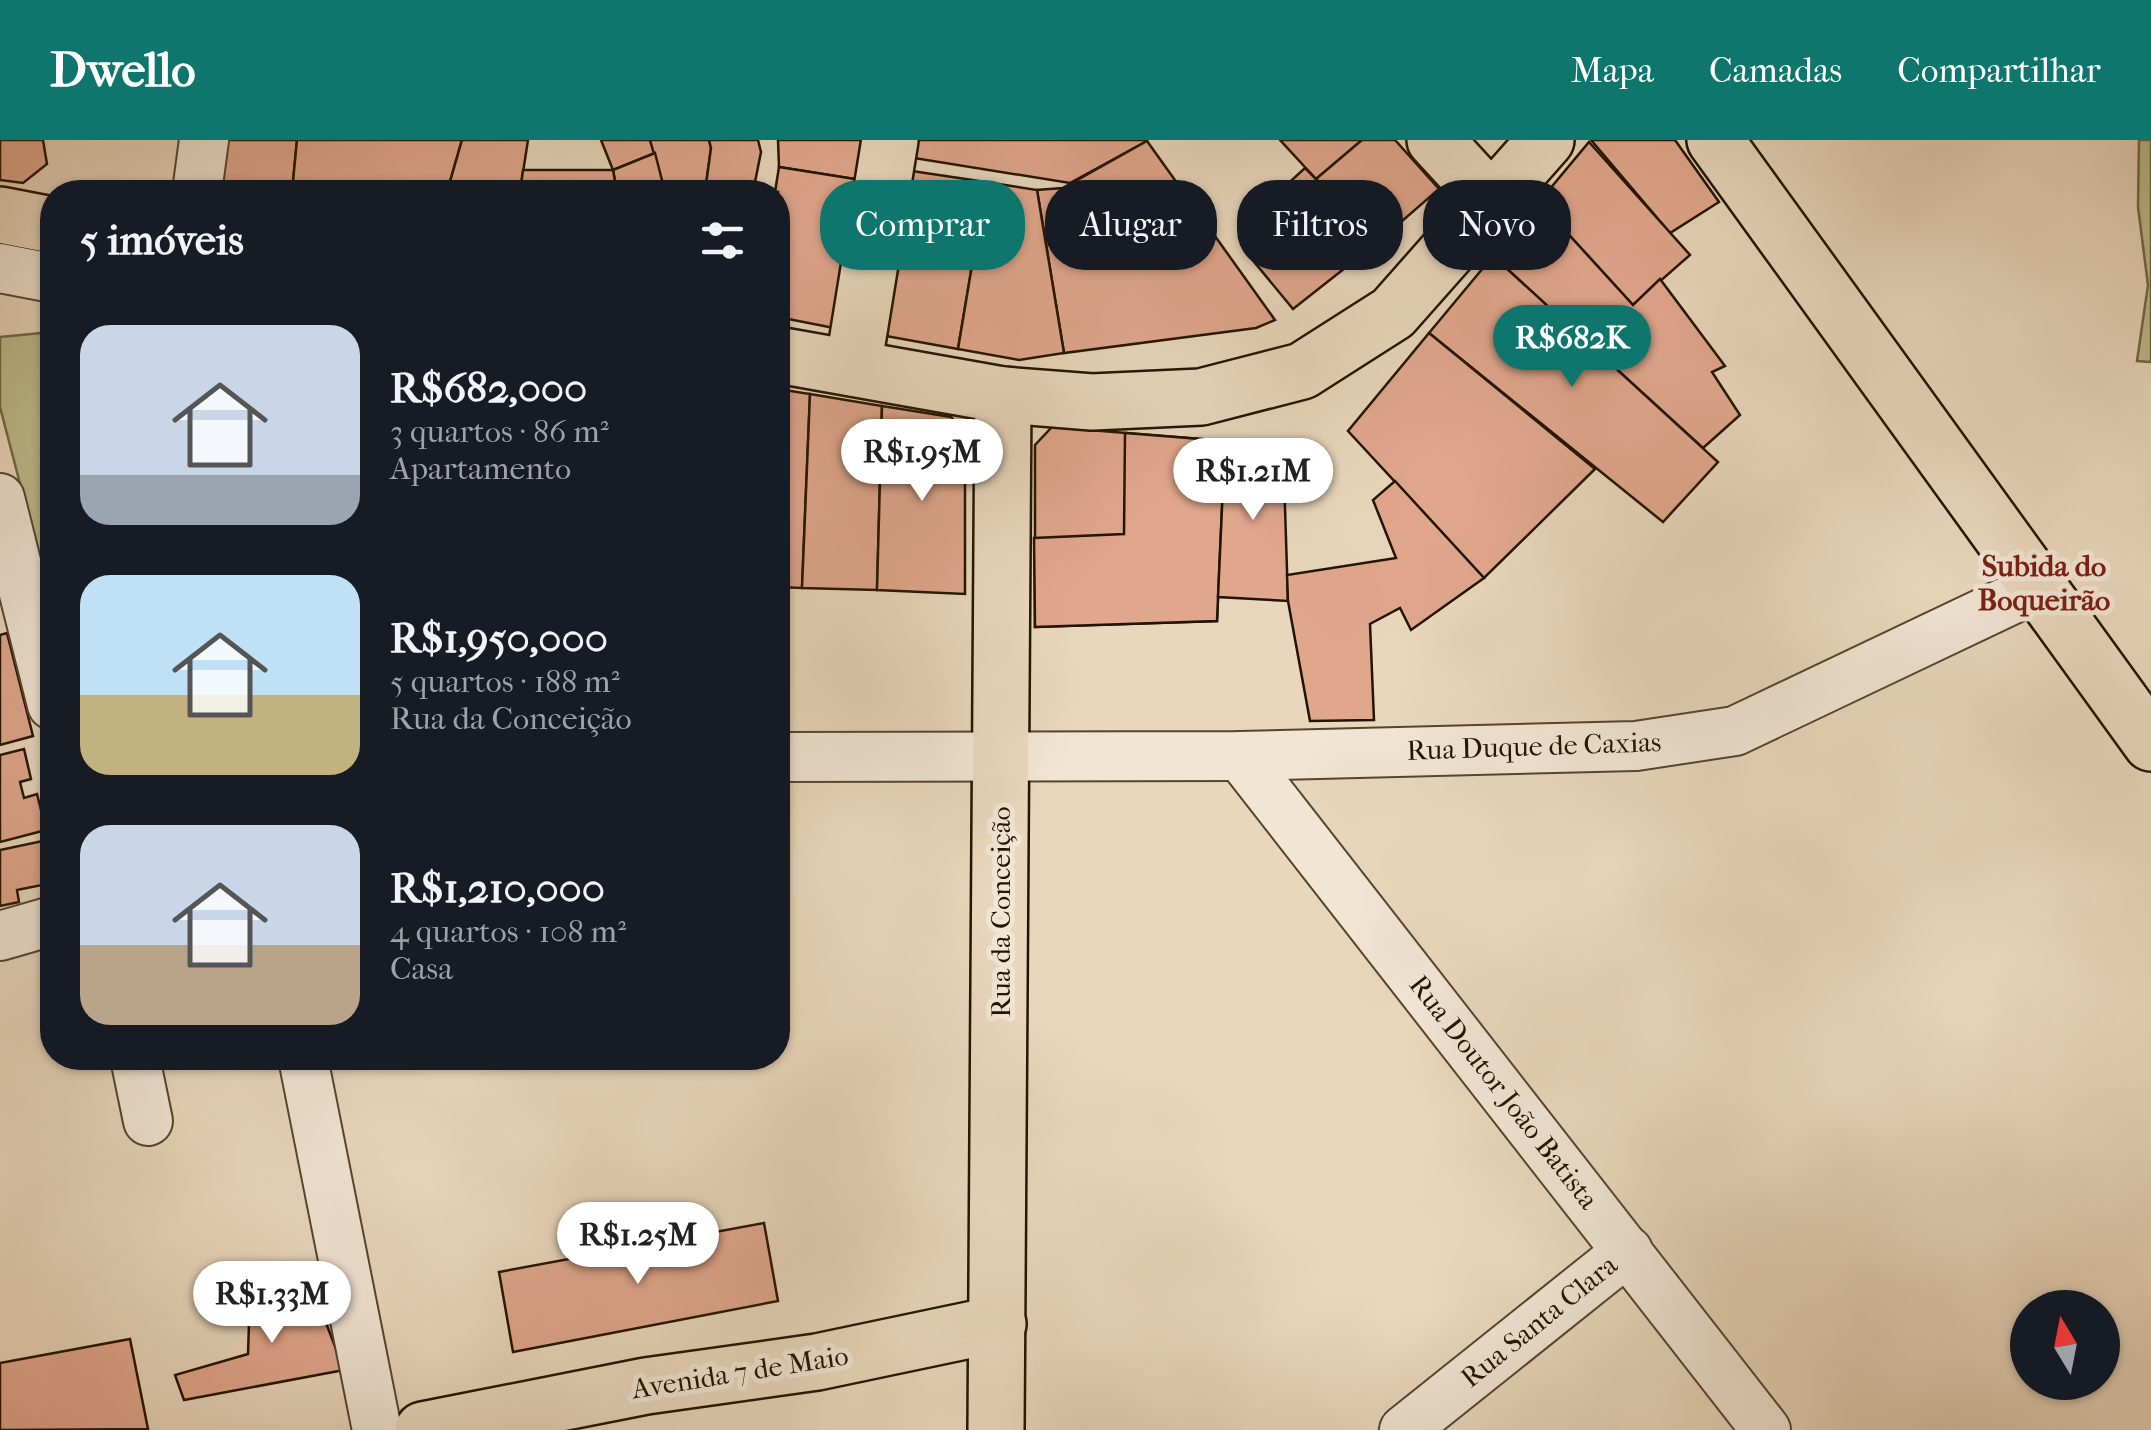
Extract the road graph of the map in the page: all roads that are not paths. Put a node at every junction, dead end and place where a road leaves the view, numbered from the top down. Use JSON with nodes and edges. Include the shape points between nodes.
{"nodes":[{"id":1,"x":204,"y":140,"type":"edge"},
{"id":2,"x":890,"y":140,"type":"edge"},
{"id":3,"x":1435,"y":140,"type":"edge"},
{"id":4,"x":1546,"y":140,"type":"edge"},
{"id":5,"x":1714,"y":140,"type":"edge"},
{"id":6,"x":198,"y":180,"type":"edge"},
{"id":7,"x":1472,"y":180,"type":"edge"},
{"id":8,"x":1511,"y":180,"type":"edge"},
{"id":9,"x":0,"y":215,"type":"edge"},
{"id":10,"x":40,"y":223,"type":"edge"},
{"id":11,"x":0,"y":268,"type":"edge"},
{"id":12,"x":1432,"y":270,"type":"edge"},
{"id":13,"x":40,"y":276,"type":"edge"},
{"id":14,"x":790,"y":357,"type":"edge"},
{"id":15,"x":852,"y":368,"type":"junction"},
{"id":16,"x":1003,"y":395,"type":"junction"},
{"id":17,"x":0,"y":498,"type":"edge"},
{"id":18,"x":2036,"y":588,"type":"junction"},
{"id":19,"x":40,"y":658,"type":"edge"},
{"id":20,"x":2151,"y":744,"type":"edge"},
{"id":21,"x":1000,"y":754,"type":"junction"},
{"id":22,"x":1240,"y":756,"type":"junction"},
{"id":23,"x":790,"y":758,"type":"edge"},
{"id":24,"x":40,"y":924,"type":"edge"},
{"id":25,"x":0,"y":936,"type":"edge"},
{"id":26,"x":137,"y":1070,"type":"edge"},
{"id":27,"x":305,"y":1070,"type":"edge"},
{"id":28,"x":148,"y":1120,"type":"dead end"},
{"id":29,"x":1628,"y":1250,"type":"junction"},
{"id":30,"x":998,"y":1324,"type":"junction"},
{"id":31,"x":378,"y":1430,"type":"edge"},
{"id":32,"x":423,"y":1430,"type":"edge"},
{"id":33,"x":996,"y":1430,"type":"edge"},
{"id":34,"x":1404,"y":1430,"type":"edge"},
{"id":35,"x":1766,"y":1430,"type":"edge"}],
"edges":[{"from":1,"to":6,"type":"street"},
{"from":2,"to":15,"type":"main road"},
{"from":3,"to":7,"type":"main road"},
{"from":4,"to":8,"type":"main road"},
{"from":5,"to":18,"type":"main road"},
{"from":9,"to":10,"type":"main road"},
{"from":11,"to":13,"type":"street"},
{"from":12,"to":16,"type":"main road","via":[[1393,314],[1302,370],[1201,397],[1092,402]]},
{"from":14,"to":15,"type":"main road"},
{"from":15,"to":16,"type":"main road"},
{"from":16,"to":21,"type":"main road","name":"Rua da Conceição"},
{"from":17,"to":19,"type":"street"},
{"from":18,"to":20,"type":"main road"},
{"from":18,"to":22,"type":"street","name":"Rua Duque de Caxias","via":[[1735,731],[1636,746]]},
{"from":21,"to":22,"type":"street","name":"Rua Duque de Caxias"},
{"from":21,"to":23,"type":"street","name":"Rua Duque de Caxias"},
{"from":21,"to":30,"type":"main road","name":"Rua da Conceição"},
{"from":22,"to":29,"type":"street","name":"Rua Doutor João Batista"},
{"from":24,"to":25,"type":"street"},
{"from":26,"to":28,"type":"street"},
{"from":27,"to":31,"type":"street"},
{"from":29,"to":34,"type":"street","name":"Rua Santa Clara"},
{"from":29,"to":35,"type":"street","name":"Rua Doutor João Batista"},
{"from":30,"to":32,"type":"main road","name":"Avenida 7 de Maio"},
{"from":30,"to":33,"type":"main road","name":"Rua da Conceição"}]}
